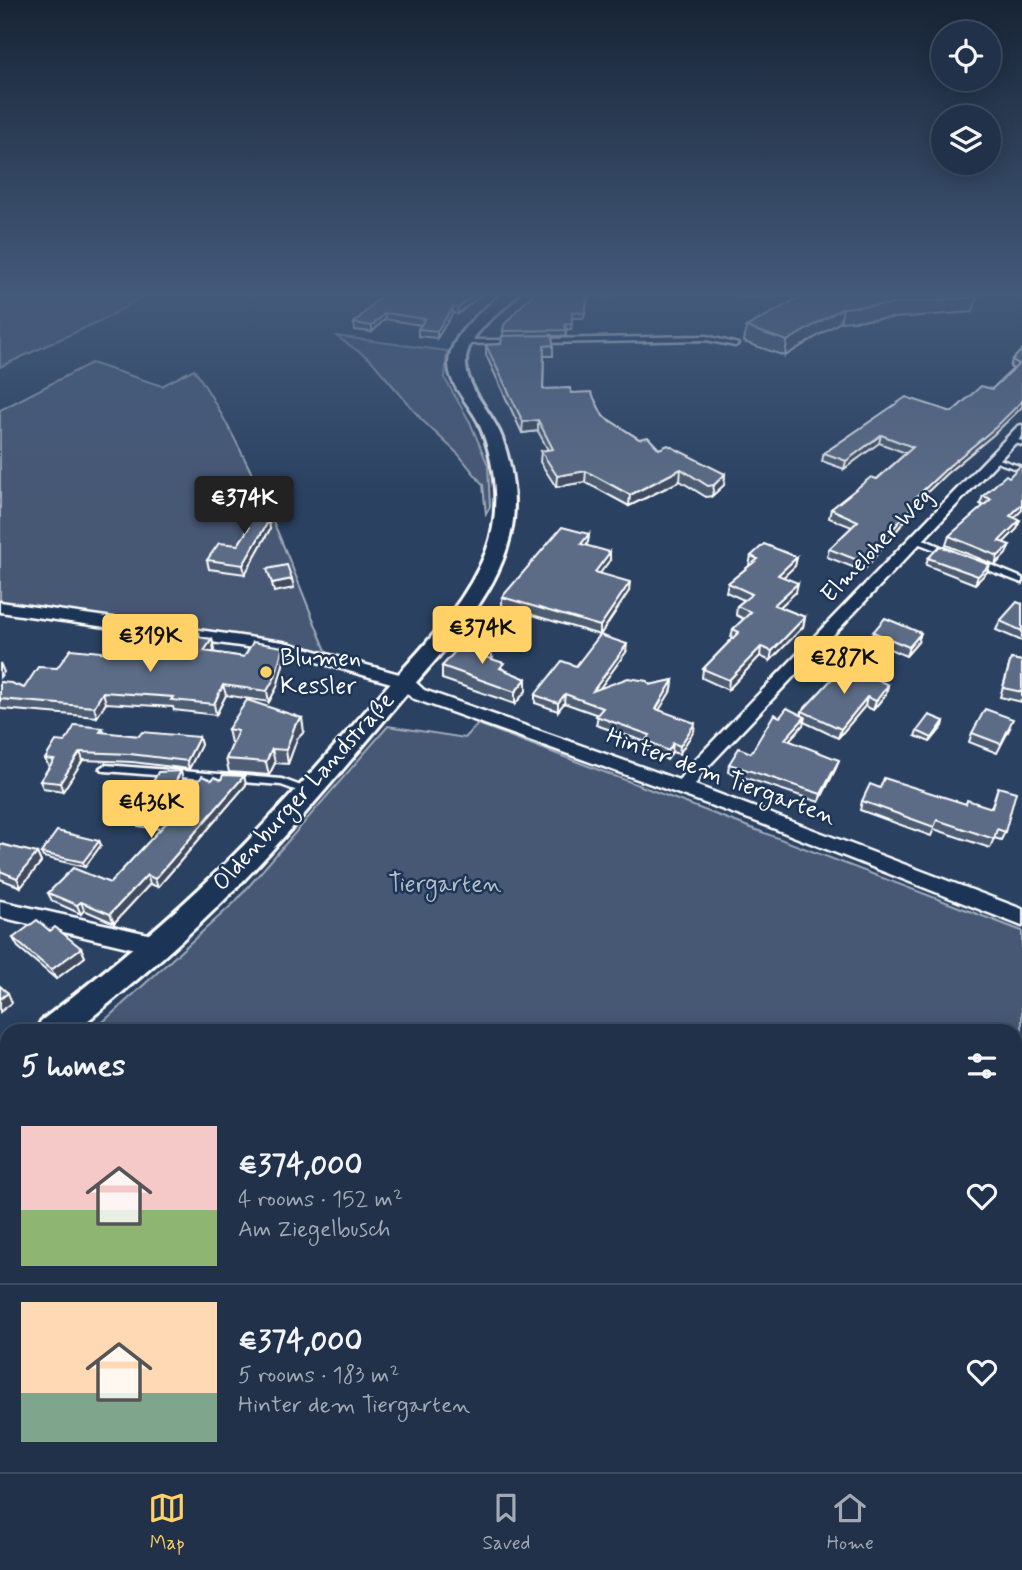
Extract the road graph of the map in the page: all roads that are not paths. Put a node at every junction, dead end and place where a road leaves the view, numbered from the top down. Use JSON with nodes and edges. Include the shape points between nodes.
{"nodes":[{"id":1,"x":459,"y":362,"type":"edge"},
{"id":2,"x":1018,"y":438,"type":"edge"},
{"id":3,"x":993,"y":459,"type":"junction"},
{"id":4,"x":1022,"y":469,"type":"edge"},
{"id":5,"x":915,"y":539,"type":"junction"},
{"id":6,"x":956,"y":554,"type":"edge"},
{"id":7,"x":967,"y":559,"type":"edge"},
{"id":8,"x":1022,"y":581,"type":"edge"},
{"id":9,"x":0,"y":607,"type":"edge"},
{"id":10,"x":404,"y":681,"type":"junction"},
{"id":11,"x":105,"y":768,"type":"dead end"},
{"id":12,"x":683,"y":789,"type":"junction"},
{"id":13,"x":308,"y":792,"type":"junction"},
{"id":14,"x":0,"y":909,"type":"edge"},
{"id":15,"x":1022,"y":918,"type":"edge"},
{"id":16,"x":157,"y":945,"type":"junction"},
{"id":17,"x":61,"y":1024,"type":"edge"}],
"edges":[{"from":1,"to":10,"type":"main road","name":"Oldenburger Landstraße","via":[[460,383],[487,424],[500,461],[505,517],[486,574]]},
{"from":2,"to":3,"type":"street","name":"Elmeloher Weg"},
{"from":3,"to":4,"type":"lane"},
{"from":3,"to":5,"type":"street","name":"Elmeloher Weg"},
{"from":5,"to":6,"type":"lane"},
{"from":5,"to":12,"type":"street","name":"Elmeloher Weg","via":[[697,768]]},
{"from":7,"to":8,"type":"lane"},
{"from":9,"to":10,"type":"street","name":"Hinter dem Tiergarten","via":[[283,647]]},
{"from":10,"to":12,"type":"street","name":"Hinter dem Tiergarten","via":[[418,694]]},
{"from":10,"to":13,"type":"main road","name":"Oldenburger Landstraße"},
{"from":11,"to":13,"type":"lane","via":[[282,782]]},
{"from":12,"to":15,"type":"street","name":"Hinter dem Tiergarten"},
{"from":13,"to":16,"type":"main road","name":"Oldenburger Landstraße"},
{"from":14,"to":16,"type":"street"},
{"from":16,"to":17,"type":"main road","name":"Oldenburger Landstraße"}]}
